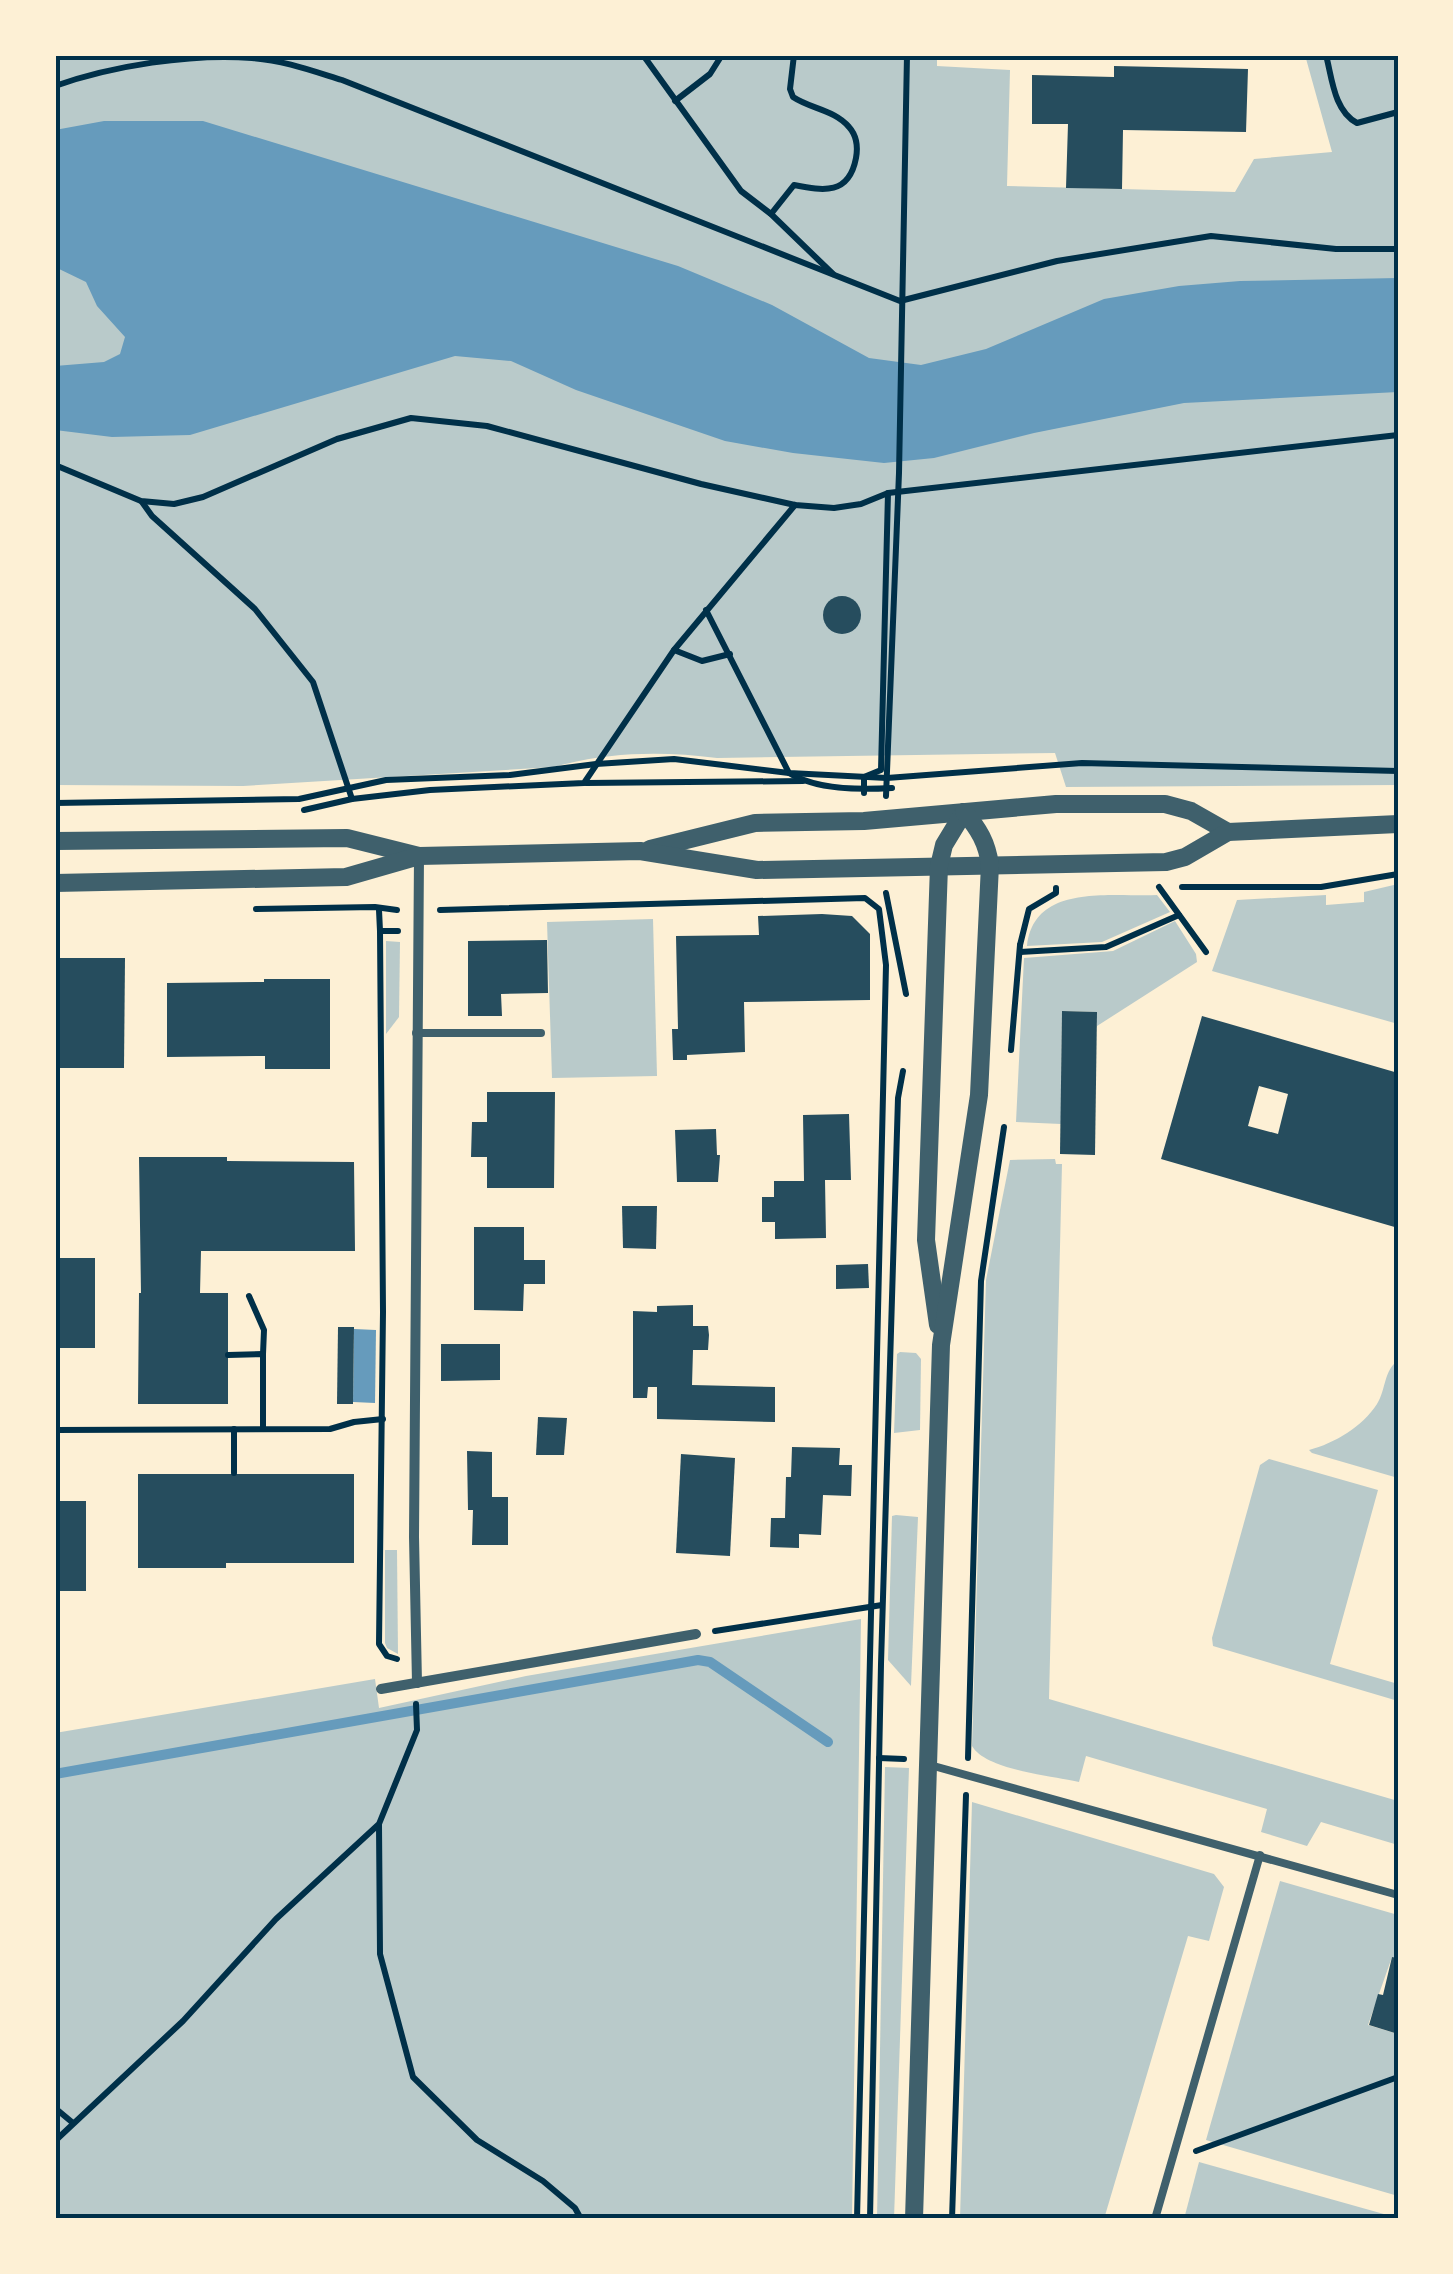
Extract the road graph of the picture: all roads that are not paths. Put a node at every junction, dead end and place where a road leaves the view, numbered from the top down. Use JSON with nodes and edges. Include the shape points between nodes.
{"nodes":[{"id":1,"x":964,"y":812,"type":"junction"},
{"id":2,"x":1398,"y":824,"type":"edge"},
{"id":3,"x":1228,"y":832,"type":"junction"},
{"id":4,"x":55,"y":841,"type":"edge"},
{"id":5,"x":640,"y":851,"type":"junction"},
{"id":6,"x":419,"y":856,"type":"junction"},
{"id":7,"x":990,"y":865,"type":"junction"},
{"id":8,"x":940,"y":866,"type":"junction"},
{"id":9,"x":55,"y":884,"type":"edge"},
{"id":10,"x":416,"y":1033,"type":"junction"},
{"id":11,"x":541,"y":1033,"type":"dead end"},
{"id":12,"x":941,"y":1345,"type":"junction"},
{"id":13,"x":696,"y":1634,"type":"road end"},
{"id":14,"x":416,"y":1688,"type":"junction"},
{"id":15,"x":381,"y":1689,"type":"dead end"},
{"id":16,"x":930,"y":1765,"type":"junction"},
{"id":17,"x":1260,"y":1855,"type":"junction"},
{"id":18,"x":1398,"y":1895,"type":"edge"},
{"id":19,"x":914,"y":2219,"type":"edge"},
{"id":20,"x":1155,"y":2219,"type":"edge"}],
"edges":[{"from":1,"to":3,"type":"street","via":[[1165,804]]},
{"from":1,"to":5,"type":"street","via":[[755,823]]},
{"from":1,"to":7,"type":"street","via":[[979,828]]},
{"from":1,"to":8,"type":"street"},
{"from":2,"to":3,"type":"street"},
{"from":3,"to":7,"type":"street","via":[[1166,862]]},
{"from":4,"to":6,"type":"street","via":[[347,838]]},
{"from":5,"to":6,"type":"street"},
{"from":5,"to":8,"type":"street","via":[[757,870]]},
{"from":6,"to":9,"type":"street","via":[[346,877]]},
{"from":6,"to":10,"type":"street"},
{"from":7,"to":8,"type":"street"},
{"from":7,"to":12,"type":"street","via":[[979,1095]]},
{"from":8,"to":12,"type":"street","via":[[926,1240]]},
{"from":10,"to":11,"type":"lane"},
{"from":10,"to":14,"type":"street"},
{"from":12,"to":16,"type":"street"},
{"from":13,"to":14,"type":"street"},
{"from":14,"to":15,"type":"street"},
{"from":16,"to":17,"type":"lane"},
{"from":16,"to":19,"type":"street"},
{"from":17,"to":18,"type":"lane"},
{"from":17,"to":20,"type":"lane"}]}
